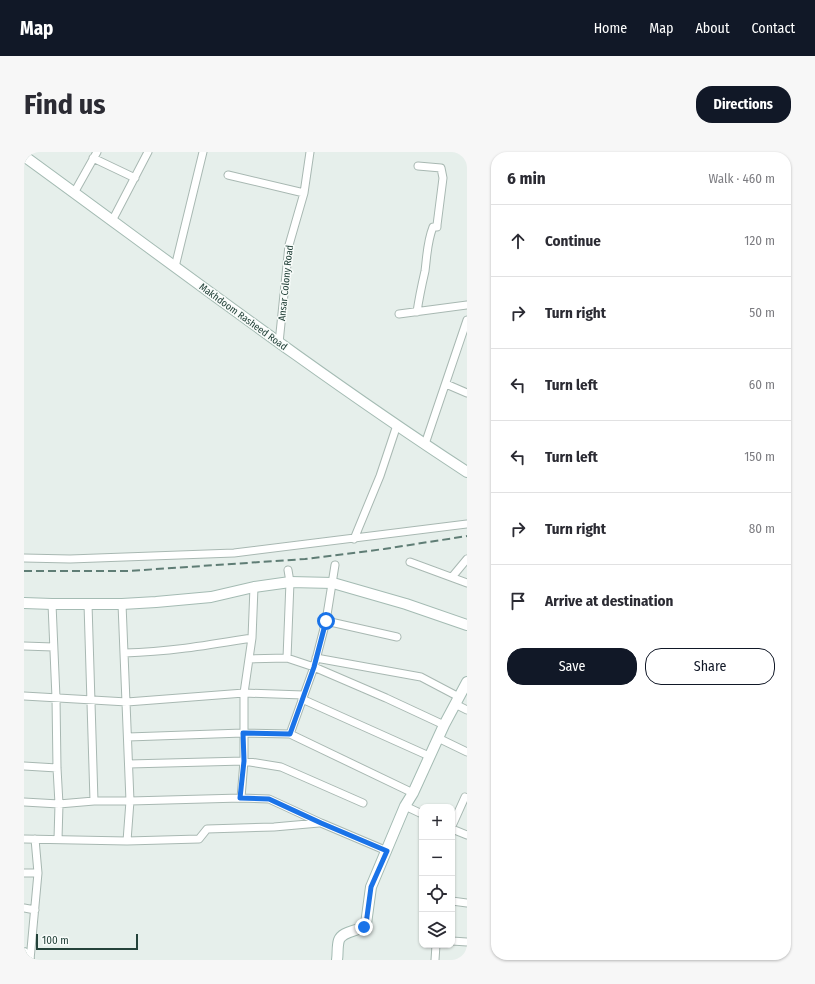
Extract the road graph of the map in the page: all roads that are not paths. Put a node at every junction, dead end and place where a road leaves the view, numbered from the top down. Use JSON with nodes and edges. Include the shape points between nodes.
{"nodes":[{"id":1,"x":148,"y":152,"type":"edge"},
{"id":2,"x":203,"y":152,"type":"edge"},
{"id":3,"x":310,"y":152,"type":"edge"},
{"id":4,"x":95,"y":155,"type":"edge"},
{"id":5,"x":24,"y":156,"type":"edge"},
{"id":6,"x":418,"y":166,"type":"dead end"},
{"id":7,"x":228,"y":175,"type":"dead end"},
{"id":8,"x":135,"y":178,"type":"junction"},
{"id":9,"x":74,"y":193,"type":"junction"},
{"id":10,"x":304,"y":193,"type":"junction"},
{"id":11,"x":112,"y":221,"type":"junction"},
{"id":12,"x":175,"y":267,"type":"junction"},
{"id":13,"x":467,"y":305,"type":"edge"},
{"id":14,"x":418,"y":312,"type":"junction"},
{"id":15,"x":399,"y":314,"type":"dead end"},
{"id":16,"x":467,"y":320,"type":"edge"},
{"id":17,"x":279,"y":343,"type":"junction"},
{"id":18,"x":446,"y":384,"type":"junction"},
{"id":19,"x":467,"y":392,"type":"edge"},
{"id":20,"x":397,"y":425,"type":"junction"},
{"id":21,"x":425,"y":444,"type":"junction"},
{"id":22,"x":467,"y":472,"type":"edge"},
{"id":23,"x":467,"y":524,"type":"edge"},
{"id":24,"x":354,"y":539,"type":"junction"},
{"id":25,"x":24,"y":558,"type":"edge"},
{"id":26,"x":467,"y":559,"type":"edge"},
{"id":27,"x":410,"y":562,"type":"dead end"},
{"id":28,"x":335,"y":566,"type":"dead end"},
{"id":29,"x":288,"y":570,"type":"dead end"},
{"id":30,"x":452,"y":577,"type":"junction"},
{"id":31,"x":290,"y":582,"type":"junction"},
{"id":32,"x":333,"y":583,"type":"junction"},
{"id":33,"x":467,"y":583,"type":"edge"},
{"id":34,"x":254,"y":587,"type":"junction"},
{"id":35,"x":24,"y":603,"type":"edge"},
{"id":36,"x":52,"y":604,"type":"junction"},
{"id":37,"x":88,"y":604,"type":"junction"},
{"id":38,"x":122,"y":604,"type":"junction"},
{"id":39,"x":326,"y":621,"type":"junction"},
{"id":40,"x":467,"y":625,"type":"edge"},
{"id":41,"x":397,"y":637,"type":"dead end"},
{"id":42,"x":252,"y":638,"type":"junction"},
{"id":43,"x":24,"y":646,"type":"edge"},
{"id":44,"x":53,"y":647,"type":"junction"},
{"id":45,"x":125,"y":653,"type":"junction"},
{"id":46,"x":287,"y":658,"type":"junction"},
{"id":47,"x":316,"y":658,"type":"junction"},
{"id":48,"x":249,"y":659,"type":"junction"},
{"id":49,"x":314,"y":667,"type":"junction"},
{"id":50,"x":467,"y":682,"type":"edge"},
{"id":51,"x":244,"y":693,"type":"junction"},
{"id":52,"x":24,"y":696,"type":"edge"},
{"id":53,"x":302,"y":697,"type":"junction"},
{"id":54,"x":56,"y":698,"type":"junction"},
{"id":55,"x":90,"y":700,"type":"junction"},
{"id":56,"x":457,"y":701,"type":"junction"},
{"id":57,"x":127,"y":702,"type":"junction"},
{"id":58,"x":467,"y":710,"type":"edge"},
{"id":59,"x":444,"y":725,"type":"junction"},
{"id":60,"x":243,"y":733,"type":"junction"},
{"id":61,"x":290,"y":734,"type":"junction"},
{"id":62,"x":128,"y":737,"type":"junction"},
{"id":63,"x":438,"y":738,"type":"junction"},
{"id":64,"x":467,"y":752,"type":"edge"},
{"id":65,"x":429,"y":756,"type":"junction"},
{"id":66,"x":244,"y":761,"type":"junction"},
{"id":67,"x":129,"y":764,"type":"junction"},
{"id":68,"x":24,"y":766,"type":"edge"},
{"id":69,"x":57,"y":768,"type":"junction"},
{"id":70,"x":413,"y":793,"type":"junction"},
{"id":71,"x":466,"y":797,"type":"dead end"},
{"id":72,"x":240,"y":798,"type":"junction"},
{"id":73,"x":94,"y":800,"type":"junction"},
{"id":74,"x":130,"y":801,"type":"junction"},
{"id":75,"x":24,"y":802,"type":"edge"},
{"id":76,"x":363,"y":803,"type":"dead end"},
{"id":77,"x":59,"y":804,"type":"junction"},
{"id":78,"x":405,"y":806,"type":"junction"},
{"id":79,"x":419,"y":813,"type":"edge"},
{"id":80,"x":455,"y":821,"type":"edge"},
{"id":81,"x":321,"y":823,"type":"junction"},
{"id":82,"x":455,"y":829,"type":"edge"},
{"id":83,"x":467,"y":835,"type":"edge"},
{"id":84,"x":24,"y":839,"type":"edge"},
{"id":85,"x":36,"y":839,"type":"junction"},
{"id":86,"x":58,"y":839,"type":"junction"},
{"id":87,"x":127,"y":841,"type":"junction"},
{"id":88,"x":387,"y":851,"type":"junction"},
{"id":89,"x":24,"y":873,"type":"edge"},
{"id":90,"x":38,"y":874,"type":"junction"},
{"id":91,"x":455,"y":901,"type":"edge"},
{"id":92,"x":467,"y":903,"type":"edge"},
{"id":93,"x":24,"y":908,"type":"edge"},
{"id":94,"x":35,"y":910,"type":"junction"},
{"id":95,"x":455,"y":941,"type":"edge"},
{"id":96,"x":467,"y":942,"type":"edge"},
{"id":97,"x":436,"y":948,"type":"edge"},
{"id":98,"x":24,"y":953,"type":"edge"},
{"id":99,"x":29,"y":960,"type":"edge"},
{"id":100,"x":337,"y":960,"type":"edge"},
{"id":101,"x":435,"y":960,"type":"edge"}],
"edges":[{"from":1,"to":8,"type":"street"},
{"from":2,"to":12,"type":"street"},
{"from":3,"to":10,"type":"street","name":"Ansar Colony Road"},
{"from":4,"to":8,"type":"street"},
{"from":4,"to":9,"type":"street"},
{"from":5,"to":9,"type":"street","name":"Makhdoom Rasheed Road"},
{"from":6,"to":14,"type":"street","via":[[441,168],[443,178],[437,227],[433,227],[428,242]]},
{"from":7,"to":10,"type":"street"},
{"from":8,"to":11,"type":"street"},
{"from":9,"to":11,"type":"street","name":"Makhdoom Rasheed Road"},
{"from":10,"to":17,"type":"street","name":"Ansar Colony Road","via":[[289,245]]},
{"from":11,"to":12,"type":"street","name":"Makhdoom Rasheed Road"},
{"from":12,"to":17,"type":"street","name":"Makhdoom Rasheed Road"},
{"from":13,"to":14,"type":"street"},
{"from":14,"to":15,"type":"street"},
{"from":16,"to":18,"type":"street"},
{"from":17,"to":20,"type":"street","name":"Makhdoom Rasheed Road"},
{"from":18,"to":19,"type":"street"},
{"from":18,"to":21,"type":"street"},
{"from":20,"to":21,"type":"street","name":"Makhdoom Rasheed Road"},
{"from":20,"to":24,"type":"street","via":[[380,476]]},
{"from":21,"to":22,"type":"street","name":"Makhdoom Rasheed Road"},
{"from":23,"to":24,"type":"street"},
{"from":24,"to":25,"type":"street","via":[[234,554]]},
{"from":26,"to":30,"type":"street"},
{"from":27,"to":30,"type":"street"},
{"from":28,"to":32,"type":"street"},
{"from":29,"to":31,"type":"street"},
{"from":30,"to":33,"type":"street"},
{"from":31,"to":32,"type":"street"},
{"from":31,"to":34,"type":"street"},
{"from":31,"to":46,"type":"street"},
{"from":32,"to":39,"type":"street"},
{"from":32,"to":40,"type":"street"},
{"from":34,"to":38,"type":"street","via":[[211,598]]},
{"from":34,"to":42,"type":"street"},
{"from":35,"to":36,"type":"street"},
{"from":36,"to":37,"type":"street"},
{"from":36,"to":44,"type":"street"},
{"from":37,"to":38,"type":"street"},
{"from":37,"to":55,"type":"street"},
{"from":38,"to":45,"type":"street"},
{"from":39,"to":41,"type":"street"},
{"from":39,"to":47,"type":"street"},
{"from":42,"to":45,"type":"street","via":[[192,648]]},
{"from":42,"to":48,"type":"street"},
{"from":43,"to":44,"type":"street"},
{"from":44,"to":54,"type":"street"},
{"from":45,"to":57,"type":"street"},
{"from":46,"to":48,"type":"street"},
{"from":46,"to":49,"type":"street"},
{"from":47,"to":49,"type":"street"},
{"from":47,"to":56,"type":"street","via":[[421,677]]},
{"from":48,"to":51,"type":"street"},
{"from":49,"to":53,"type":"street"},
{"from":49,"to":59,"type":"street"},
{"from":50,"to":56,"type":"street"},
{"from":51,"to":53,"type":"street"},
{"from":51,"to":57,"type":"street"},
{"from":51,"to":60,"type":"street"},
{"from":52,"to":54,"type":"street"},
{"from":53,"to":61,"type":"street"},
{"from":53,"to":65,"type":"street"},
{"from":54,"to":55,"type":"street"},
{"from":54,"to":69,"type":"street"},
{"from":55,"to":57,"type":"street"},
{"from":55,"to":73,"type":"street"},
{"from":56,"to":58,"type":"street"},
{"from":56,"to":59,"type":"street"},
{"from":57,"to":62,"type":"street"},
{"from":59,"to":63,"type":"street"},
{"from":60,"to":61,"type":"street"},
{"from":60,"to":62,"type":"street"},
{"from":60,"to":66,"type":"street"},
{"from":61,"to":70,"type":"street"},
{"from":62,"to":67,"type":"street"},
{"from":63,"to":64,"type":"street"},
{"from":63,"to":65,"type":"street"},
{"from":65,"to":70,"type":"street"},
{"from":66,"to":67,"type":"street"},
{"from":66,"to":72,"type":"street"},
{"from":66,"to":76,"type":"street","via":[[281,767]]},
{"from":67,"to":74,"type":"street"},
{"from":68,"to":69,"type":"street"},
{"from":69,"to":77,"type":"street"},
{"from":70,"to":78,"type":"street"},
{"from":71,"to":80,"type":"street"},
{"from":72,"to":74,"type":"street"},
{"from":72,"to":81,"type":"street","via":[[269,799]]},
{"from":73,"to":74,"type":"street"},
{"from":73,"to":77,"type":"street"},
{"from":74,"to":87,"type":"street"},
{"from":75,"to":77,"type":"street"},
{"from":77,"to":86,"type":"street"},
{"from":78,"to":79,"type":"street"},
{"from":78,"to":88,"type":"street"},
{"from":81,"to":87,"type":"street","via":[[207,829],[199,839]]},
{"from":81,"to":88,"type":"street"},
{"from":82,"to":83,"type":"street"},
{"from":84,"to":85,"type":"street"},
{"from":85,"to":86,"type":"street"},
{"from":85,"to":90,"type":"street"},
{"from":86,"to":87,"type":"street"},
{"from":88,"to":100,"type":"street","via":[[371,887],[366,924],[341,937]]},
{"from":89,"to":90,"type":"street"},
{"from":90,"to":94,"type":"street"},
{"from":91,"to":92,"type":"street"},
{"from":93,"to":94,"type":"street"},
{"from":94,"to":99,"type":"street"},
{"from":95,"to":96,"type":"street"},
{"from":97,"to":101,"type":"street"},
{"from":98,"to":99,"type":"street"}]}
